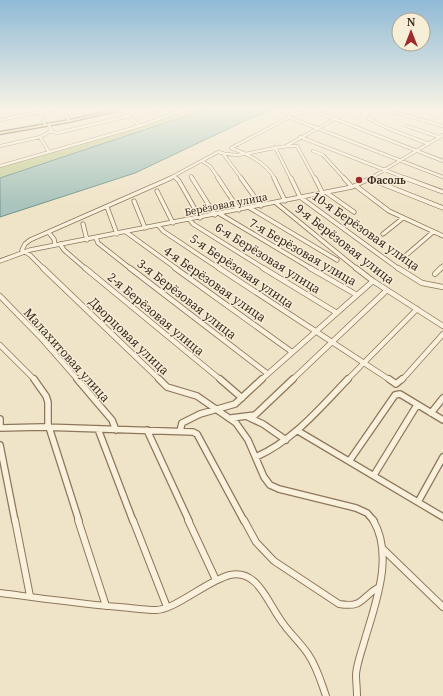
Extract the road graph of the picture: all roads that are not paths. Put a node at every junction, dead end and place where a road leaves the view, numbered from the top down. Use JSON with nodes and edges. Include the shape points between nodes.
{"nodes":[{"id":1,"x":25,"y":140,"type":"edge"},
{"id":2,"x":42,"y":140,"type":"edge"},
{"id":3,"x":89,"y":140,"type":"edge"},
{"id":4,"x":246,"y":140,"type":"edge"},
{"id":5,"x":295,"y":140,"type":"edge"},
{"id":6,"x":308,"y":140,"type":"edge"},
{"id":7,"x":346,"y":140,"type":"edge"},
{"id":8,"x":388,"y":140,"type":"edge"},
{"id":9,"x":420,"y":140,"type":"edge"},
{"id":10,"x":434,"y":140,"type":"edge"},
{"id":11,"x":429,"y":144,"type":"junction"},
{"id":12,"x":0,"y":146,"type":"edge"},
{"id":13,"x":286,"y":146,"type":"junction"},
{"id":14,"x":275,"y":147,"type":"junction"},
{"id":15,"x":313,"y":151,"type":"dead end"},
{"id":16,"x":333,"y":151,"type":"junction"},
{"id":17,"x":49,"y":152,"type":"junction"},
{"id":18,"x":416,"y":152,"type":"junction"},
{"id":19,"x":247,"y":153,"type":"junction"},
{"id":20,"x":224,"y":155,"type":"junction"},
{"id":21,"x":323,"y":156,"type":"junction"},
{"id":22,"x":202,"y":161,"type":"junction"},
{"id":23,"x":443,"y":161,"type":"edge"},
{"id":24,"x":399,"y":162,"type":"junction"},
{"id":25,"x":0,"y":166,"type":"edge"},
{"id":26,"x":384,"y":171,"type":"junction"},
{"id":27,"x":191,"y":176,"type":"dead end"},
{"id":28,"x":174,"y":177,"type":"junction"},
{"id":29,"x":443,"y":178,"type":"edge"},
{"id":30,"x":370,"y":179,"type":"junction"},
{"id":31,"x":356,"y":186,"type":"junction"},
{"id":32,"x":352,"y":187,"type":"junction"},
{"id":33,"x":157,"y":190,"type":"dead end"},
{"id":34,"x":443,"y":192,"type":"edge"},
{"id":35,"x":325,"y":193,"type":"junction"},
{"id":36,"x":301,"y":198,"type":"junction"},
{"id":37,"x":134,"y":200,"type":"dead end"},
{"id":38,"x":285,"y":201,"type":"junction"},
{"id":39,"x":276,"y":203,"type":"junction"},
{"id":40,"x":261,"y":206,"type":"junction"},
{"id":41,"x":107,"y":207,"type":"junction"},
{"id":42,"x":250,"y":208,"type":"junction"},
{"id":43,"x":443,"y":208,"type":"edge"},
{"id":44,"x":239,"y":210,"type":"junction"},
{"id":45,"x":354,"y":212,"type":"dead end"},
{"id":46,"x":220,"y":214,"type":"junction"},
{"id":47,"x":215,"y":215,"type":"junction"},
{"id":48,"x":200,"y":218,"type":"junction"},
{"id":49,"x":403,"y":218,"type":"junction"},
{"id":50,"x":190,"y":220,"type":"junction"},
{"id":51,"x":173,"y":223,"type":"junction"},
{"id":52,"x":83,"y":224,"type":"dead end"},
{"id":53,"x":159,"y":226,"type":"junction"},
{"id":54,"x":145,"y":228,"type":"junction"},
{"id":55,"x":126,"y":232,"type":"junction"},
{"id":56,"x":433,"y":232,"type":"junction"},
{"id":57,"x":49,"y":233,"type":"junction"},
{"id":58,"x":117,"y":234,"type":"junction"},
{"id":59,"x":383,"y":234,"type":"dead end"},
{"id":60,"x":443,"y":236,"type":"edge"},
{"id":61,"x":96,"y":238,"type":"junction"},
{"id":62,"x":87,"y":240,"type":"junction"},
{"id":63,"x":60,"y":244,"type":"junction"},
{"id":64,"x":55,"y":245,"type":"junction"},
{"id":65,"x":24,"y":251,"type":"junction"},
{"id":66,"x":404,"y":257,"type":"dead end"},
{"id":67,"x":337,"y":260,"type":"dead end"},
{"id":68,"x":0,"y":261,"type":"edge"},
{"id":69,"x":443,"y":266,"type":"edge"},
{"id":70,"x":435,"y":274,"type":"dead end"},
{"id":71,"x":373,"y":281,"type":"junction"},
{"id":72,"x":443,"y":287,"type":"edge"},
{"id":73,"x":387,"y":290,"type":"junction"},
{"id":74,"x":356,"y":295,"type":"junction"},
{"id":75,"x":0,"y":296,"type":"edge"},
{"id":76,"x":417,"y":309,"type":"junction"},
{"id":77,"x":337,"y":313,"type":"junction"},
{"id":78,"x":443,"y":326,"type":"edge"},
{"id":79,"x":315,"y":331,"type":"junction"},
{"id":80,"x":443,"y":334,"type":"edge"},
{"id":81,"x":332,"y":342,"type":"junction"},
{"id":82,"x":0,"y":345,"type":"edge"},
{"id":83,"x":292,"y":352,"type":"junction"},
{"id":84,"x":363,"y":363,"type":"junction"},
{"id":85,"x":268,"y":374,"type":"junction"},
{"id":86,"x":242,"y":398,"type":"junction"},
{"id":87,"x":443,"y":398,"type":"edge"},
{"id":88,"x":417,"y":405,"type":"junction"},
{"id":89,"x":218,"y":410,"type":"junction"},
{"id":90,"x":431,"y":413,"type":"junction"},
{"id":91,"x":248,"y":417,"type":"junction"},
{"id":92,"x":231,"y":418,"type":"junction"},
{"id":93,"x":0,"y":419,"type":"edge"},
{"id":94,"x":443,"y":420,"type":"edge"},
{"id":95,"x":0,"y":427,"type":"edge"},
{"id":96,"x":49,"y":427,"type":"junction"},
{"id":97,"x":98,"y":430,"type":"junction"},
{"id":98,"x":116,"y":430,"type":"junction"},
{"id":99,"x":147,"y":430,"type":"junction"},
{"id":100,"x":180,"y":431,"type":"junction"},
{"id":101,"x":298,"y":431,"type":"junction"},
{"id":102,"x":286,"y":440,"type":"junction"},
{"id":103,"x":0,"y":445,"type":"edge"},
{"id":104,"x":256,"y":457,"type":"junction"},
{"id":105,"x":443,"y":457,"type":"edge"},
{"id":106,"x":350,"y":460,"type":"junction"},
{"id":107,"x":374,"y":475,"type":"junction"},
{"id":108,"x":418,"y":502,"type":"junction"},
{"id":109,"x":443,"y":517,"type":"edge"},
{"id":110,"x":383,"y":549,"type":"junction"},
{"id":111,"x":216,"y":580,"type":"junction"},
{"id":112,"x":379,"y":587,"type":"junction"},
{"id":113,"x":0,"y":592,"type":"edge"},
{"id":114,"x":30,"y":596,"type":"junction"},
{"id":115,"x":106,"y":606,"type":"junction"},
{"id":116,"x":167,"y":607,"type":"junction"},
{"id":117,"x":443,"y":607,"type":"edge"},
{"id":118,"x":326,"y":696,"type":"edge"},
{"id":119,"x":357,"y":696,"type":"edge"}],
"edges":[{"from":1,"to":12,"type":"street"},
{"from":2,"to":17,"type":"street"},
{"from":3,"to":17,"type":"street"},
{"from":4,"to":19,"type":"street","via":[[232,148]]},
{"from":5,"to":13,"type":"street"},
{"from":6,"to":16,"type":"street"},
{"from":7,"to":24,"type":"street"},
{"from":8,"to":18,"type":"street"},
{"from":9,"to":11,"type":"street"},
{"from":10,"to":11,"type":"street","name":"Берёзовая улица"},
{"from":11,"to":18,"type":"street","name":"Берёзовая улица"},
{"from":13,"to":14,"type":"street"},
{"from":13,"to":35,"type":"street","via":[[297,146]]},
{"from":14,"to":19,"type":"street"},
{"from":14,"to":36,"type":"street"},
{"from":15,"to":21,"type":"street"},
{"from":16,"to":21,"type":"street"},
{"from":16,"to":26,"type":"street"},
{"from":17,"to":25,"type":"street"},
{"from":18,"to":23,"type":"street"},
{"from":18,"to":24,"type":"street","name":"Берёзовая улица"},
{"from":19,"to":20,"type":"street"},
{"from":19,"to":38,"type":"street","via":[[271,172]]},
{"from":20,"to":22,"type":"street","via":[[218,152]]},
{"from":20,"to":40,"type":"street"},
{"from":21,"to":32,"type":"street"},
{"from":22,"to":28,"type":"street"},
{"from":22,"to":44,"type":"street","via":[[210,166]]},
{"from":24,"to":26,"type":"street","name":"Берёзовая улица"},
{"from":24,"to":29,"type":"street"},
{"from":26,"to":30,"type":"street","name":"Берёзовая улица"},
{"from":26,"to":34,"type":"street"},
{"from":27,"to":47,"type":"street"},
{"from":28,"to":41,"type":"street"},
{"from":28,"to":48,"type":"street","via":[[179,181]]},
{"from":30,"to":31,"type":"street","name":"Берёзовая улица"},
{"from":30,"to":43,"type":"street"},
{"from":31,"to":32,"type":"street","name":"Берёзовая улица"},
{"from":31,"to":49,"type":"street","via":[[389,211]]},
{"from":32,"to":35,"type":"street","name":"Берёзовая улица"},
{"from":33,"to":51,"type":"street"},
{"from":35,"to":36,"type":"street","name":"Берёзовая улица"},
{"from":35,"to":45,"type":"street"},
{"from":36,"to":38,"type":"street","name":"Берёзовая улица"},
{"from":36,"to":72,"type":"street","name":"10-я Берёзовая улица","via":[[375,253],[422,283]]},
{"from":37,"to":54,"type":"street"},
{"from":38,"to":39,"type":"street","name":"Берёзовая улица"},
{"from":39,"to":40,"type":"street","name":"Берёзовая улица"},
{"from":39,"to":71,"type":"street","name":"9-я Берёзовая улица"},
{"from":40,"to":42,"type":"street","name":"Берёзовая улица"},
{"from":41,"to":57,"type":"street"},
{"from":41,"to":58,"type":"street"},
{"from":42,"to":44,"type":"street","name":"Берёзовая улица"},
{"from":42,"to":67,"type":"street"},
{"from":44,"to":46,"type":"street","name":"Берёзовая улица"},
{"from":46,"to":47,"type":"street","name":"Берёзовая улица"},
{"from":46,"to":74,"type":"street","name":"7-я Берёзовая улица"},
{"from":47,"to":48,"type":"street","name":"Берёзовая улица"},
{"from":48,"to":50,"type":"street","name":"Берёзовая улица"},
{"from":49,"to":56,"type":"street"},
{"from":49,"to":59,"type":"street"},
{"from":50,"to":51,"type":"street","name":"Берёзовая улица"},
{"from":50,"to":77,"type":"street","name":"6-я Берёзовая улица"},
{"from":51,"to":53,"type":"street","name":"Берёзовая улица"},
{"from":52,"to":62,"type":"street"},
{"from":53,"to":54,"type":"street","name":"Берёзовая улица"},
{"from":53,"to":79,"type":"street","name":"5-я Берёзовая улица"},
{"from":54,"to":55,"type":"street","name":"Берёзовая улица"},
{"from":55,"to":58,"type":"street","name":"Берёзовая улица"},
{"from":55,"to":83,"type":"street","name":"4-я Берёзовая улица"},
{"from":56,"to":60,"type":"street"},
{"from":56,"to":66,"type":"street"},
{"from":57,"to":64,"type":"street"},
{"from":57,"to":65,"type":"street","via":[[25,244],[22,250]]},
{"from":58,"to":61,"type":"street","name":"Берёзовая улица"},
{"from":61,"to":62,"type":"street","name":"Берёзовая улица"},
{"from":61,"to":85,"type":"street","name":"3-я Берёзовая улица","via":[[98,243]]},
{"from":62,"to":63,"type":"street","name":"Берёзовая улица"},
{"from":63,"to":64,"type":"street","name":"Берёзовая улица"},
{"from":63,"to":86,"type":"street","name":"2-я Берёзовая улица"},
{"from":64,"to":65,"type":"street","name":"Берёзовая улица"},
{"from":65,"to":68,"type":"street","name":"Берёзовая улица"},
{"from":65,"to":89,"type":"street","name":"Дворцовая улица","via":[[167,387],[197,396]]},
{"from":69,"to":70,"type":"street"},
{"from":71,"to":73,"type":"street","name":"9-я Берёзовая улица"},
{"from":71,"to":74,"type":"street"},
{"from":73,"to":76,"type":"street","name":"9-я Берёзовая улица"},
{"from":73,"to":81,"type":"street"},
{"from":74,"to":77,"type":"street"},
{"from":75,"to":98,"type":"street","name":"Малахитовая улица","via":[[74,376],[112,420]]},
{"from":76,"to":78,"type":"street","name":"9-я Берёзовая улица"},
{"from":76,"to":84,"type":"street"},
{"from":77,"to":79,"type":"street"},
{"from":79,"to":81,"type":"street","name":"5-я Берёзовая улица"},
{"from":79,"to":83,"type":"street"},
{"from":80,"to":84,"type":"street","name":"5-я Берёзовая улица","via":[[396,384]]},
{"from":81,"to":84,"type":"street","name":"5-я Берёзовая улица"},
{"from":81,"to":91,"type":"street","via":[[255,415]]},
{"from":82,"to":96,"type":"street","via":[[47,397]]},
{"from":83,"to":85,"type":"street"},
{"from":84,"to":101,"type":"street"},
{"from":85,"to":86,"type":"street"},
{"from":86,"to":89,"type":"street"},
{"from":87,"to":90,"type":"street"},
{"from":88,"to":90,"type":"street"},
{"from":88,"to":106,"type":"street","via":[[400,394],[395,395]]},
{"from":88,"to":107,"type":"street"},
{"from":89,"to":92,"type":"street","name":"Дворцовая улица"},
{"from":89,"to":100,"type":"street","via":[[200,414],[182,423]]},
{"from":90,"to":94,"type":"street"},
{"from":91,"to":92,"type":"street"},
{"from":91,"to":102,"type":"street"},
{"from":92,"to":104,"type":"street","name":"Дворцовая улица","via":[[241,428]]},
{"from":93,"to":95,"type":"street"},
{"from":95,"to":96,"type":"street"},
{"from":96,"to":97,"type":"street"},
{"from":96,"to":115,"type":"street"},
{"from":97,"to":98,"type":"street"},
{"from":97,"to":116,"type":"street"},
{"from":98,"to":99,"type":"street"},
{"from":99,"to":100,"type":"street"},
{"from":99,"to":111,"type":"street"},
{"from":100,"to":112,"type":"street","via":[[197,434],[256,542],[274,560],[339,604],[359,605]]},
{"from":101,"to":102,"type":"street"},
{"from":101,"to":106,"type":"street"},
{"from":102,"to":104,"type":"street"},
{"from":103,"to":114,"type":"street"},
{"from":104,"to":110,"type":"street","name":"Дворцовая улица","via":[[270,485],[296,494],[350,506],[372,517],[383,540]]},
{"from":105,"to":108,"type":"street"},
{"from":106,"to":107,"type":"street"},
{"from":107,"to":108,"type":"street"},
{"from":108,"to":109,"type":"street"},
{"from":110,"to":112,"type":"street","name":"Дворцовая улица","via":[[383,569]]},
{"from":110,"to":117,"type":"street"},
{"from":111,"to":116,"type":"street"},
{"from":111,"to":118,"type":"street","via":[[237,574],[245,575],[254,581],[280,620],[309,655]]},
{"from":112,"to":119,"type":"street","name":"Дворцовая улица","via":[[356,674]]},
{"from":113,"to":114,"type":"street"},
{"from":114,"to":115,"type":"street"},
{"from":115,"to":116,"type":"street","via":[[150,611]]}]}
